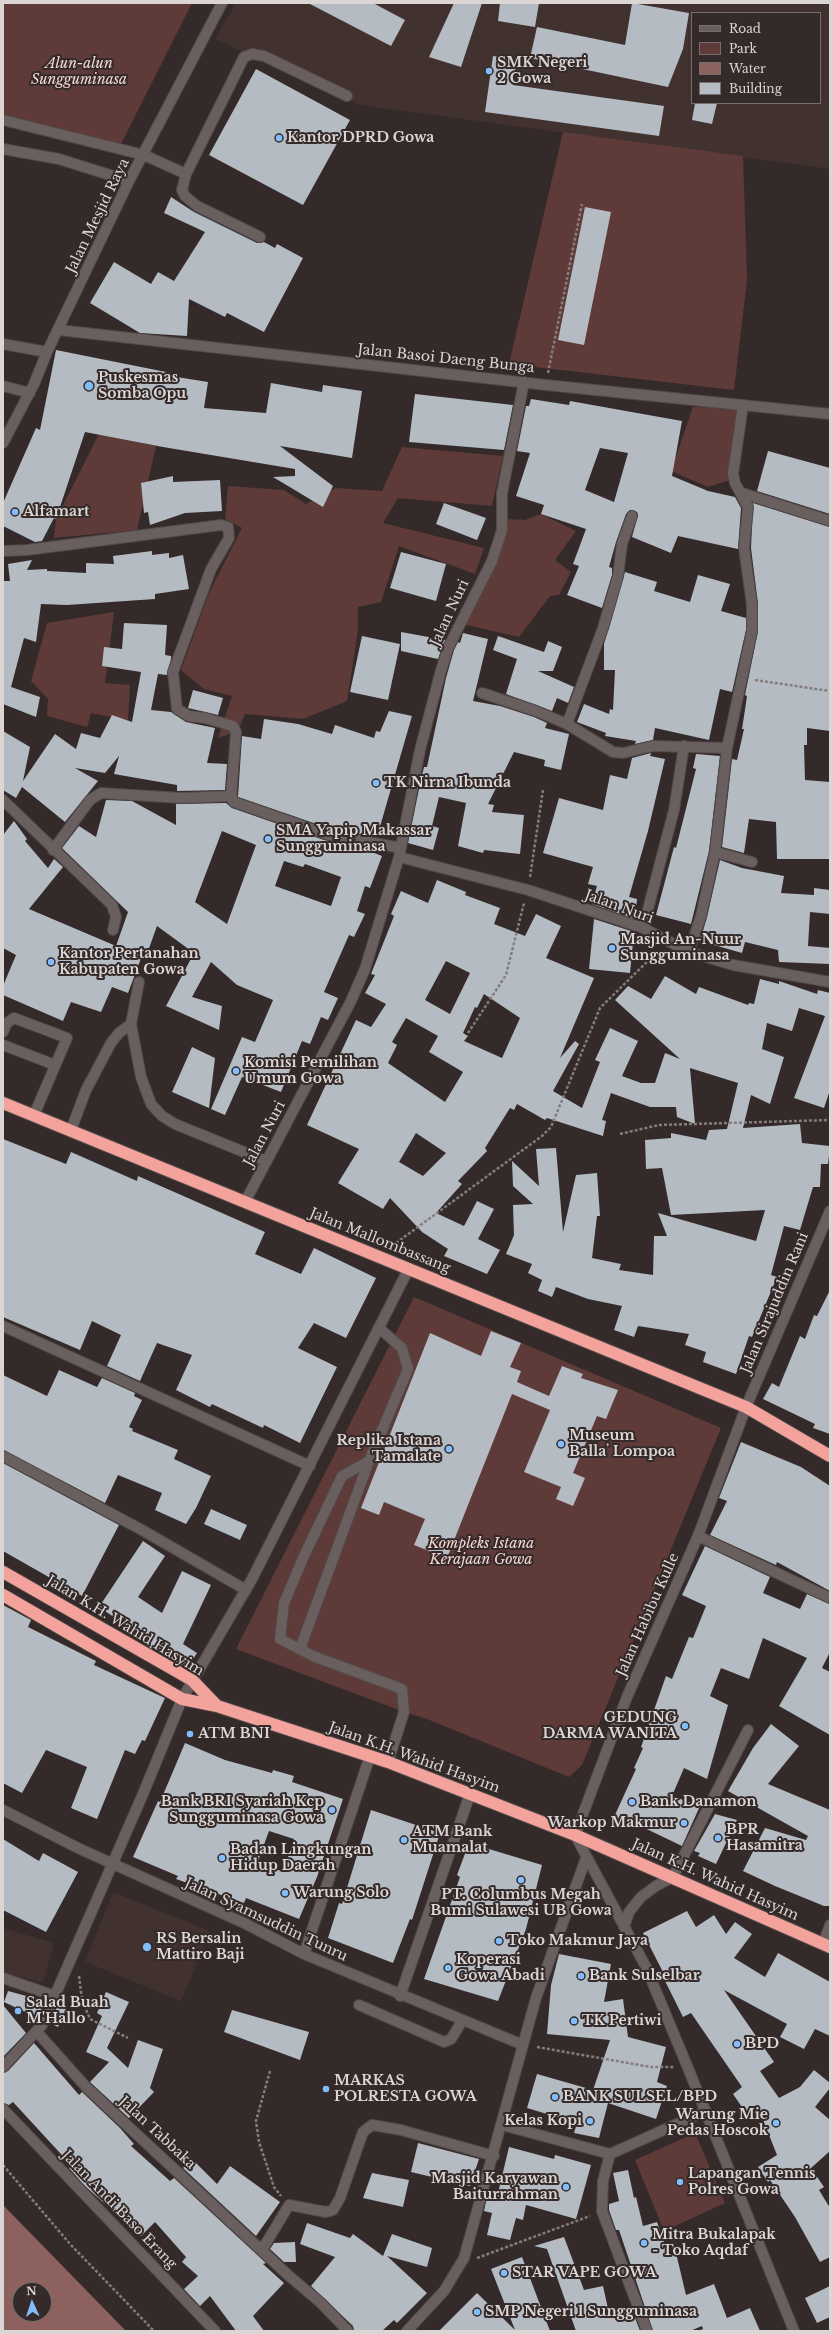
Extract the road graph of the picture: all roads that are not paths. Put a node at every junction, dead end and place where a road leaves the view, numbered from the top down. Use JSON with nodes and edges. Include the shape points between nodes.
{"nodes":[{"id":1,"x":222,"y":3,"type":"edge"},
{"id":2,"x":347,"y":96,"type":"dead end"},
{"id":3,"x":3,"y":120,"type":"edge"},
{"id":4,"x":3,"y":149,"type":"edge"},
{"id":5,"x":144,"y":155,"type":"junction"},
{"id":6,"x":186,"y":174,"type":"junction"},
{"id":7,"x":129,"y":181,"type":"junction"},
{"id":8,"x":260,"y":237,"type":"dead end"},
{"id":9,"x":59,"y":330,"type":"junction"},
{"id":10,"x":3,"y":344,"type":"edge"},
{"id":11,"x":47,"y":352,"type":"junction"},
{"id":12,"x":524,"y":382,"type":"junction"},
{"id":13,"x":3,"y":386,"type":"edge"},
{"id":14,"x":30,"y":393,"type":"junction"},
{"id":15,"x":743,"y":405,"type":"junction"},
{"id":16,"x":830,"y":414,"type":"edge"},
{"id":17,"x":3,"y":443,"type":"edge"},
{"id":18,"x":742,"y":493,"type":"junction"},
{"id":19,"x":632,"y":516,"type":"dead end"},
{"id":20,"x":830,"y":521,"type":"edge"},
{"id":21,"x":3,"y":551,"type":"edge"},
{"id":22,"x":482,"y":693,"type":"dead end"},
{"id":23,"x":567,"y":724,"type":"junction"},
{"id":24,"x":684,"y":746,"type":"junction"},
{"id":25,"x":727,"y":748,"type":"junction"},
{"id":26,"x":232,"y":796,"type":"junction"},
{"id":27,"x":3,"y":800,"type":"edge"},
{"id":28,"x":53,"y":850,"type":"junction"},
{"id":29,"x":400,"y":852,"type":"junction"},
{"id":30,"x":715,"y":852,"type":"junction"},
{"id":31,"x":752,"y":862,"type":"dead end"},
{"id":32,"x":642,"y":928,"type":"junction"},
{"id":33,"x":113,"y":930,"type":"dead end"},
{"id":34,"x":690,"y":952,"type":"junction"},
{"id":35,"x":139,"y":982,"type":"dead end"},
{"id":36,"x":830,"y":982,"type":"edge"},
{"id":37,"x":131,"y":1024,"type":"junction"},
{"id":38,"x":3,"y":1032,"type":"edge"},
{"id":39,"x":3,"y":1045,"type":"edge"},
{"id":40,"x":55,"y":1065,"type":"junction"},
{"id":41,"x":3,"y":1103,"type":"edge"},
{"id":42,"x":34,"y":1115,"type":"junction"},
{"id":43,"x":70,"y":1130,"type":"junction"},
{"id":44,"x":266,"y":1161,"type":"junction"},
{"id":45,"x":245,"y":1202,"type":"junction"},
{"id":46,"x":830,"y":1211,"type":"edge"},
{"id":47,"x":409,"y":1268,"type":"junction"},
{"id":48,"x":3,"y":1326,"type":"edge"},
{"id":49,"x":379,"y":1328,"type":"junction"},
{"id":50,"x":746,"y":1407,"type":"junction"},
{"id":51,"x":3,"y":1456,"type":"edge"},
{"id":52,"x":830,"y":1456,"type":"edge"},
{"id":53,"x":369,"y":1461,"type":"junction"},
{"id":54,"x":310,"y":1466,"type":"junction"},
{"id":55,"x":698,"y":1536,"type":"junction"},
{"id":56,"x":3,"y":1572,"type":"edge"},
{"id":57,"x":246,"y":1590,"type":"junction"},
{"id":58,"x":3,"y":1595,"type":"edge"},
{"id":59,"x":830,"y":1598,"type":"edge"},
{"id":60,"x":300,"y":1649,"type":"junction"},
{"id":61,"x":192,"y":1680,"type":"junction"},
{"id":62,"x":182,"y":1698,"type":"junction"},
{"id":63,"x":217,"y":1706,"type":"junction"},
{"id":64,"x":748,"y":1730,"type":"dead end"},
{"id":65,"x":370,"y":1756,"type":"junction"},
{"id":66,"x":388,"y":1762,"type":"junction"},
{"id":67,"x":470,"y":1794,"type":"junction"},
{"id":68,"x":3,"y":1810,"type":"edge"},
{"id":69,"x":575,"y":1835,"type":"junction"},
{"id":70,"x":586,"y":1858,"type":"junction"},
{"id":71,"x":111,"y":1864,"type":"junction"},
{"id":72,"x":673,"y":1877,"type":"junction"},
{"id":73,"x":830,"y":1925,"type":"edge"},
{"id":74,"x":624,"y":1927,"type":"junction"},
{"id":75,"x":826,"y":1946,"type":"edge"},
{"id":76,"x":304,"y":1954,"type":"junction"},
{"id":77,"x":3,"y":1978,"type":"edge"},
{"id":78,"x":55,"y":1996,"type":"junction"},
{"id":79,"x":400,"y":1996,"type":"junction"},
{"id":80,"x":359,"y":2005,"type":"dead end"},
{"id":81,"x":462,"y":2021,"type":"junction"},
{"id":82,"x":37,"y":2032,"type":"junction"},
{"id":83,"x":523,"y":2045,"type":"junction"},
{"id":84,"x":3,"y":2067,"type":"edge"},
{"id":85,"x":3,"y":2109,"type":"edge"},
{"id":86,"x":706,"y":2111,"type":"junction"},
{"id":87,"x":502,"y":2126,"type":"junction"},
{"id":88,"x":610,"y":2154,"type":"junction"},
{"id":89,"x":494,"y":2156,"type":"junction"},
{"id":90,"x":262,"y":2250,"type":"junction"},
{"id":91,"x":215,"y":2331,"type":"edge"},
{"id":92,"x":348,"y":2331,"type":"edge"},
{"id":93,"x":407,"y":2331,"type":"edge"},
{"id":94,"x":647,"y":2331,"type":"edge"},
{"id":95,"x":794,"y":2331,"type":"edge"}],
"edges":[{"from":1,"to":5,"type":"street","name":"Jalan Mesjid Raya"},
{"from":2,"to":6,"type":"street","via":[[264,56],[252,54],[244,57]]},
{"from":3,"to":5,"type":"street"},
{"from":4,"to":7,"type":"street","via":[[59,159]]},
{"from":5,"to":6,"type":"street"},
{"from":5,"to":7,"type":"street","name":"Jalan Mesjid Raya"},
{"from":6,"to":8,"type":"street","via":[[182,190],[185,196],[197,206]]},
{"from":7,"to":9,"type":"street","name":"Jalan Mesjid Raya"},
{"from":9,"to":11,"type":"street","name":"Jalan Mesjid Raya"},
{"from":9,"to":12,"type":"street","name":"Jalan Basoi Daeng Bunga"},
{"from":10,"to":11,"type":"street"},
{"from":11,"to":14,"type":"street","name":"Jalan Mesjid Raya"},
{"from":12,"to":15,"type":"street","name":"Jalan Basoi Daeng Bunga"},
{"from":12,"to":29,"type":"street","name":"Jalan Nuri","via":[[502,493],[502,530],[492,560],[448,648],[420,750]]},
{"from":13,"to":14,"type":"street"},
{"from":14,"to":17,"type":"street","name":"Jalan Mesjid Raya"},
{"from":15,"to":16,"type":"street","name":"Jalan Basoi Daeng Bunga"},
{"from":15,"to":18,"type":"street","via":[[733,474],[735,483]]},
{"from":18,"to":20,"type":"street"},
{"from":18,"to":25,"type":"street","via":[[748,507],[744,548],[753,617]]},
{"from":19,"to":23,"type":"street","via":[[622,544],[618,576],[604,628]]},
{"from":21,"to":26,"type":"street","via":[[221,525],[228,527],[229,538],[211,570],[173,672],[177,709],[189,716],[233,726],[236,732]]},
{"from":22,"to":23,"type":"street"},
{"from":23,"to":24,"type":"street","via":[[613,752],[623,753],[653,746]]},
{"from":24,"to":25,"type":"street"},
{"from":24,"to":32,"type":"street","via":[[674,810]]},
{"from":25,"to":30,"type":"street"},
{"from":26,"to":28,"type":"street","via":[[181,798],[101,793],[90,800]]},
{"from":26,"to":29,"type":"street","via":[[234,802],[243,806],[326,834]]},
{"from":27,"to":28,"type":"street"},
{"from":28,"to":33,"type":"street","via":[[112,906],[116,917]]},
{"from":29,"to":32,"type":"street","name":"Jalan Nuri","via":[[528,890]]},
{"from":29,"to":44,"type":"street","name":"Jalan Nuri","via":[[372,949],[352,1001]]},
{"from":30,"to":31,"type":"street"},
{"from":30,"to":34,"type":"street"},
{"from":32,"to":34,"type":"street","name":"Jalan Nuri"},
{"from":34,"to":36,"type":"street","name":"Jalan Nuri","via":[[752,969]]},
{"from":35,"to":37,"type":"street"},
{"from":37,"to":43,"type":"street","via":[[111,1043]]},
{"from":37,"to":44,"type":"street","via":[[141,1077],[151,1104],[162,1116],[175,1124]]},
{"from":38,"to":40,"type":"street","via":[[7,1023],[14,1018],[67,1038]]},
{"from":39,"to":40,"type":"street"},
{"from":40,"to":42,"type":"street"},
{"from":41,"to":42,"type":"highway","name":"Jalan Mallombassang"},
{"from":42,"to":43,"type":"highway","name":"Jalan Mallombassang"},
{"from":43,"to":45,"type":"highway","name":"Jalan Mallombassang"},
{"from":44,"to":45,"type":"street","name":"Jalan Nuri"},
{"from":45,"to":47,"type":"highway","name":"Jalan Mallombassang"},
{"from":46,"to":50,"type":"street","name":"Jalan Sirajuddin Rani"},
{"from":47,"to":49,"type":"street"},
{"from":47,"to":50,"type":"highway","name":"Jalan Mallombassang"},
{"from":48,"to":54,"type":"street"},
{"from":49,"to":53,"type":"street","via":[[402,1348],[408,1369]]},
{"from":49,"to":54,"type":"street"},
{"from":50,"to":52,"type":"highway","name":"Jalan Mallombassang"},
{"from":50,"to":55,"type":"street","name":"Jalan Habibu Kulle"},
{"from":51,"to":57,"type":"street","via":[[142,1530]]},
{"from":53,"to":60,"type":"street"},
{"from":53,"to":60,"type":"street","via":[[342,1476],[284,1603],[280,1639]]},
{"from":54,"to":57,"type":"street"},
{"from":55,"to":59,"type":"street"},
{"from":55,"to":69,"type":"street","name":"Jalan Habibu Kulle","via":[[627,1697]]},
{"from":56,"to":61,"type":"highway","name":"Jalan K.H. Wahid Hasyim"},
{"from":57,"to":61,"type":"street"},
{"from":58,"to":62,"type":"highway"},
{"from":60,"to":66,"type":"street","via":[[402,1689],[404,1712]]},
{"from":61,"to":62,"type":"street"},
{"from":61,"to":63,"type":"highway","name":"Jalan K.H. Wahid Hasyim"},
{"from":62,"to":63,"type":"highway"},
{"from":62,"to":71,"type":"street"},
{"from":63,"to":65,"type":"highway","name":"Jalan K.H. Wahid Hasyim"},
{"from":64,"to":72,"type":"street"},
{"from":65,"to":66,"type":"highway","name":"Jalan K.H. Wahid Hasyim"},
{"from":65,"to":76,"type":"street"},
{"from":66,"to":67,"type":"highway","name":"Jalan K.H. Wahid Hasyim"},
{"from":67,"to":69,"type":"highway","name":"Jalan K.H. Wahid Hasyim"},
{"from":67,"to":79,"type":"street"},
{"from":68,"to":71,"type":"street","name":"Jalan Syamsuddin Tunru"},
{"from":69,"to":70,"type":"street"},
{"from":69,"to":72,"type":"highway","name":"Jalan K.H. Wahid Hasyim"},
{"from":70,"to":74,"type":"street"},
{"from":70,"to":83,"type":"street","via":[[536,1998]]},
{"from":71,"to":76,"type":"street","name":"Jalan Syamsuddin Tunru"},
{"from":71,"to":78,"type":"street"},
{"from":72,"to":74,"type":"street","via":[[641,1897],[629,1912]]},
{"from":72,"to":75,"type":"highway","name":"Jalan K.H. Wahid Hasyim"},
{"from":73,"to":75,"type":"street"},
{"from":74,"to":86,"type":"street","via":[[646,1967]]},
{"from":76,"to":79,"type":"street","name":"Jalan Syamsuddin Tunru"},
{"from":77,"to":78,"type":"street"},
{"from":78,"to":82,"type":"street"},
{"from":79,"to":81,"type":"street","name":"Jalan Syamsuddin Tunru"},
{"from":80,"to":81,"type":"street","via":[[444,2042],[451,2039]]},
{"from":81,"to":83,"type":"street","name":"Jalan Syamsuddin Tunru"},
{"from":82,"to":84,"type":"street"},
{"from":82,"to":90,"type":"street","name":"Jalan Tabbaka","via":[[87,2088]]},
{"from":83,"to":87,"type":"street"},
{"from":85,"to":91,"type":"street","name":"Jalan Andi Baso Erang"},
{"from":86,"to":88,"type":"street"},
{"from":86,"to":95,"type":"street"},
{"from":87,"to":88,"type":"street"},
{"from":87,"to":89,"type":"street"},
{"from":88,"to":94,"type":"street","via":[[603,2181],[602,2211]]},
{"from":89,"to":90,"type":"street","via":[[401,2130],[372,2125],[363,2132],[340,2198],[333,2210],[326,2212],[289,2205]]},
{"from":89,"to":93,"type":"street","via":[[464,2258],[444,2291]]},
{"from":90,"to":92,"type":"street","name":"Jalan Tabbaka"}]}
